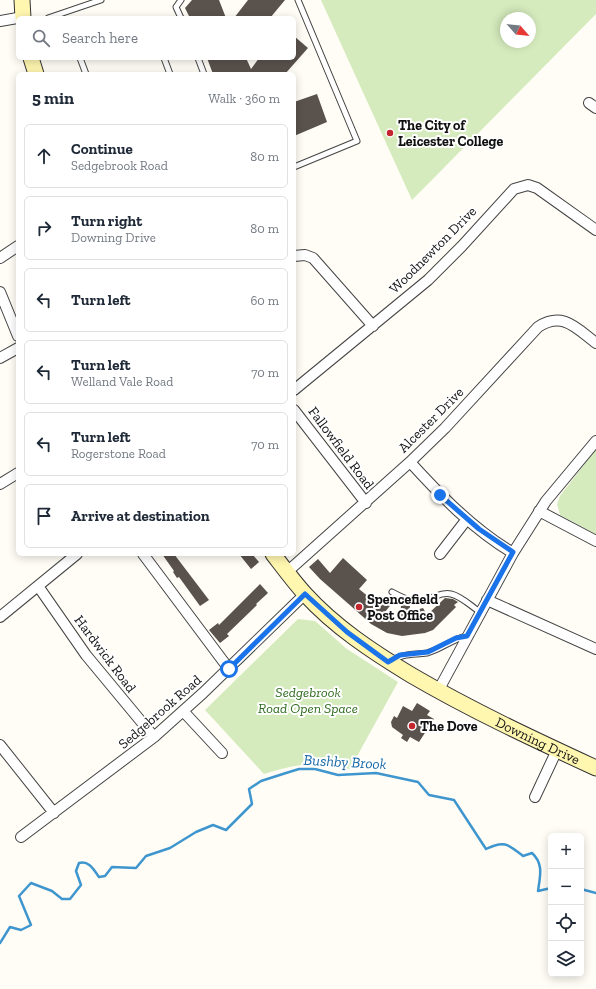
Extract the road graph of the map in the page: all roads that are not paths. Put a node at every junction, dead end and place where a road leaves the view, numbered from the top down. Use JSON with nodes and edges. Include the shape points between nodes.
{"nodes":[{"id":1,"x":22,"y":0,"type":"edge"},
{"id":2,"x":101,"y":0,"type":"edge"},
{"id":3,"x":181,"y":0,"type":"edge"},
{"id":4,"x":298,"y":0,"type":"edge"},
{"id":5,"x":23,"y":16,"type":"edge"},
{"id":6,"x":54,"y":16,"type":"edge"},
{"id":7,"x":180,"y":16,"type":"edge"},
{"id":8,"x":16,"y":18,"type":"edge"},
{"id":9,"x":0,"y":21,"type":"edge"},
{"id":10,"x":32,"y":60,"type":"edge"},
{"id":11,"x":81,"y":60,"type":"edge"},
{"id":12,"x":165,"y":60,"type":"edge"},
{"id":13,"x":199,"y":60,"type":"edge"},
{"id":14,"x":35,"y":72,"type":"edge"},
{"id":15,"x":85,"y":72,"type":"edge"},
{"id":16,"x":169,"y":72,"type":"edge"},
{"id":17,"x":203,"y":72,"type":"edge"},
{"id":18,"x":296,"y":166,"type":"edge"},
{"id":19,"x":596,"y":230,"type":"edge"},
{"id":20,"x":16,"y":247,"type":"edge"},
{"id":21,"x":296,"y":256,"type":"edge"},
{"id":22,"x":0,"y":258,"type":"edge"},
{"id":23,"x":0,"y":292,"type":"edge"},
{"id":24,"x":373,"y":326,"type":"junction"},
{"id":25,"x":16,"y":331,"type":"edge"},
{"id":26,"x":596,"y":343,"type":"edge"},
{"id":27,"x":16,"y":349,"type":"edge"},
{"id":28,"x":0,"y":358,"type":"edge"},
{"id":29,"x":296,"y":388,"type":"edge"},
{"id":30,"x":296,"y":413,"type":"edge"},
{"id":31,"x":596,"y":441,"type":"edge"},
{"id":32,"x":410,"y":462,"type":"junction"},
{"id":33,"x":16,"y":474,"type":"edge"},
{"id":34,"x":0,"y":484,"type":"edge"},
{"id":35,"x":366,"y":503,"type":"junction"},
{"id":36,"x":539,"y":512,"type":"junction"},
{"id":37,"x":467,"y":519,"type":"junction"},
{"id":38,"x":596,"y":541,"type":"edge"},
{"id":39,"x":513,"y":552,"type":"junction"},
{"id":40,"x":440,"y":554,"type":"dead end"},
{"id":41,"x":75,"y":556,"type":"edge"},
{"id":42,"x":144,"y":556,"type":"edge"},
{"id":43,"x":275,"y":556,"type":"edge"},
{"id":44,"x":287,"y":572,"type":"junction"},
{"id":45,"x":38,"y":586,"type":"junction"},
{"id":46,"x":392,"y":592,"type":"dead end"},
{"id":47,"x":305,"y":594,"type":"junction"},
{"id":48,"x":487,"y":600,"type":"junction"},
{"id":49,"x":480,"y":612,"type":"junction"},
{"id":50,"x":0,"y":617,"type":"edge"},
{"id":51,"x":467,"y":636,"type":"junction"},
{"id":52,"x":596,"y":649,"type":"edge"},
{"id":53,"x":388,"y":662,"type":"junction"},
{"id":54,"x":229,"y":669,"type":"junction"},
{"id":55,"x":438,"y":691,"type":"junction"},
{"id":56,"x":183,"y":711,"type":"junction"},
{"id":57,"x":154,"y":738,"type":"junction"},
{"id":58,"x":0,"y":745,"type":"edge"},
{"id":59,"x":557,"y":750,"type":"junction"},
{"id":60,"x":222,"y":753,"type":"dead end"},
{"id":61,"x":596,"y":768,"type":"edge"},
{"id":62,"x":535,"y":797,"type":"dead end"},
{"id":63,"x":54,"y":813,"type":"junction"},
{"id":64,"x":21,"y":837,"type":"dead end"}],
"edges":[{"from":1,"to":5,"type":"street"},
{"from":2,"to":6,"type":"lane"},
{"from":3,"to":7,"type":"lane","via":[[176,7]]},
{"from":4,"to":18,"type":"lane","via":[[357,141]]},
{"from":8,"to":9,"type":"street"},
{"from":10,"to":14,"type":"street"},
{"from":11,"to":15,"type":"lane"},
{"from":12,"to":16,"type":"lane"},
{"from":13,"to":17,"type":"lane"},
{"from":19,"to":24,"type":"street","name":"Woodnewton Drive","via":[[537,188],[528,185],[514,189],[428,280]]},
{"from":20,"to":22,"type":"street"},
{"from":21,"to":24,"type":"street","via":[[313,258]]},
{"from":23,"to":25,"type":"street"},
{"from":24,"to":29,"type":"street","name":"Woodnewton Drive"},
{"from":26,"to":32,"type":"street","name":"Alcester Drive","via":[[565,321],[546,321]]},
{"from":27,"to":28,"type":"street"},
{"from":30,"to":35,"type":"street","name":"Fallowfield Road"},
{"from":31,"to":36,"type":"street"},
{"from":32,"to":35,"type":"street","name":"Alcester Drive"},
{"from":32,"to":37,"type":"street","via":[[440,495]]},
{"from":33,"to":34,"type":"street"},
{"from":35,"to":44,"type":"street","name":"Alcester Drive"},
{"from":36,"to":38,"type":"street"},
{"from":36,"to":39,"type":"street"},
{"from":37,"to":39,"type":"street"},
{"from":37,"to":40,"type":"street"},
{"from":39,"to":48,"type":"street"},
{"from":41,"to":45,"type":"street"},
{"from":42,"to":54,"type":"street"},
{"from":43,"to":44,"type":"street","name":"Downing Drive"},
{"from":44,"to":47,"type":"street","name":"Downing Drive"},
{"from":45,"to":50,"type":"street"},
{"from":45,"to":57,"type":"street","name":"Hardwick Road","via":[[86,655]]},
{"from":46,"to":49,"type":"lane","via":[[409,601],[449,594]]},
{"from":47,"to":53,"type":"street","name":"Downing Drive","via":[[347,632]]},
{"from":47,"to":54,"type":"street","name":"Sedgebrook Road"},
{"from":48,"to":49,"type":"street"},
{"from":48,"to":52,"type":"street"},
{"from":49,"to":51,"type":"street"},
{"from":51,"to":53,"type":"lane","via":[[456,638],[428,652],[400,655]]},
{"from":51,"to":55,"type":"street"},
{"from":53,"to":55,"type":"street","name":"Downing Drive"},
{"from":54,"to":56,"type":"street","name":"Sedgebrook Road"},
{"from":55,"to":59,"type":"street","name":"Downing Drive"},
{"from":56,"to":57,"type":"street","name":"Sedgebrook Road"},
{"from":56,"to":60,"type":"street"},
{"from":57,"to":63,"type":"street","name":"Sedgebrook Road"},
{"from":58,"to":63,"type":"street"},
{"from":59,"to":61,"type":"street","name":"Downing Drive"},
{"from":59,"to":62,"type":"street"},
{"from":63,"to":64,"type":"street","name":"Sedgebrook Road"}]}
